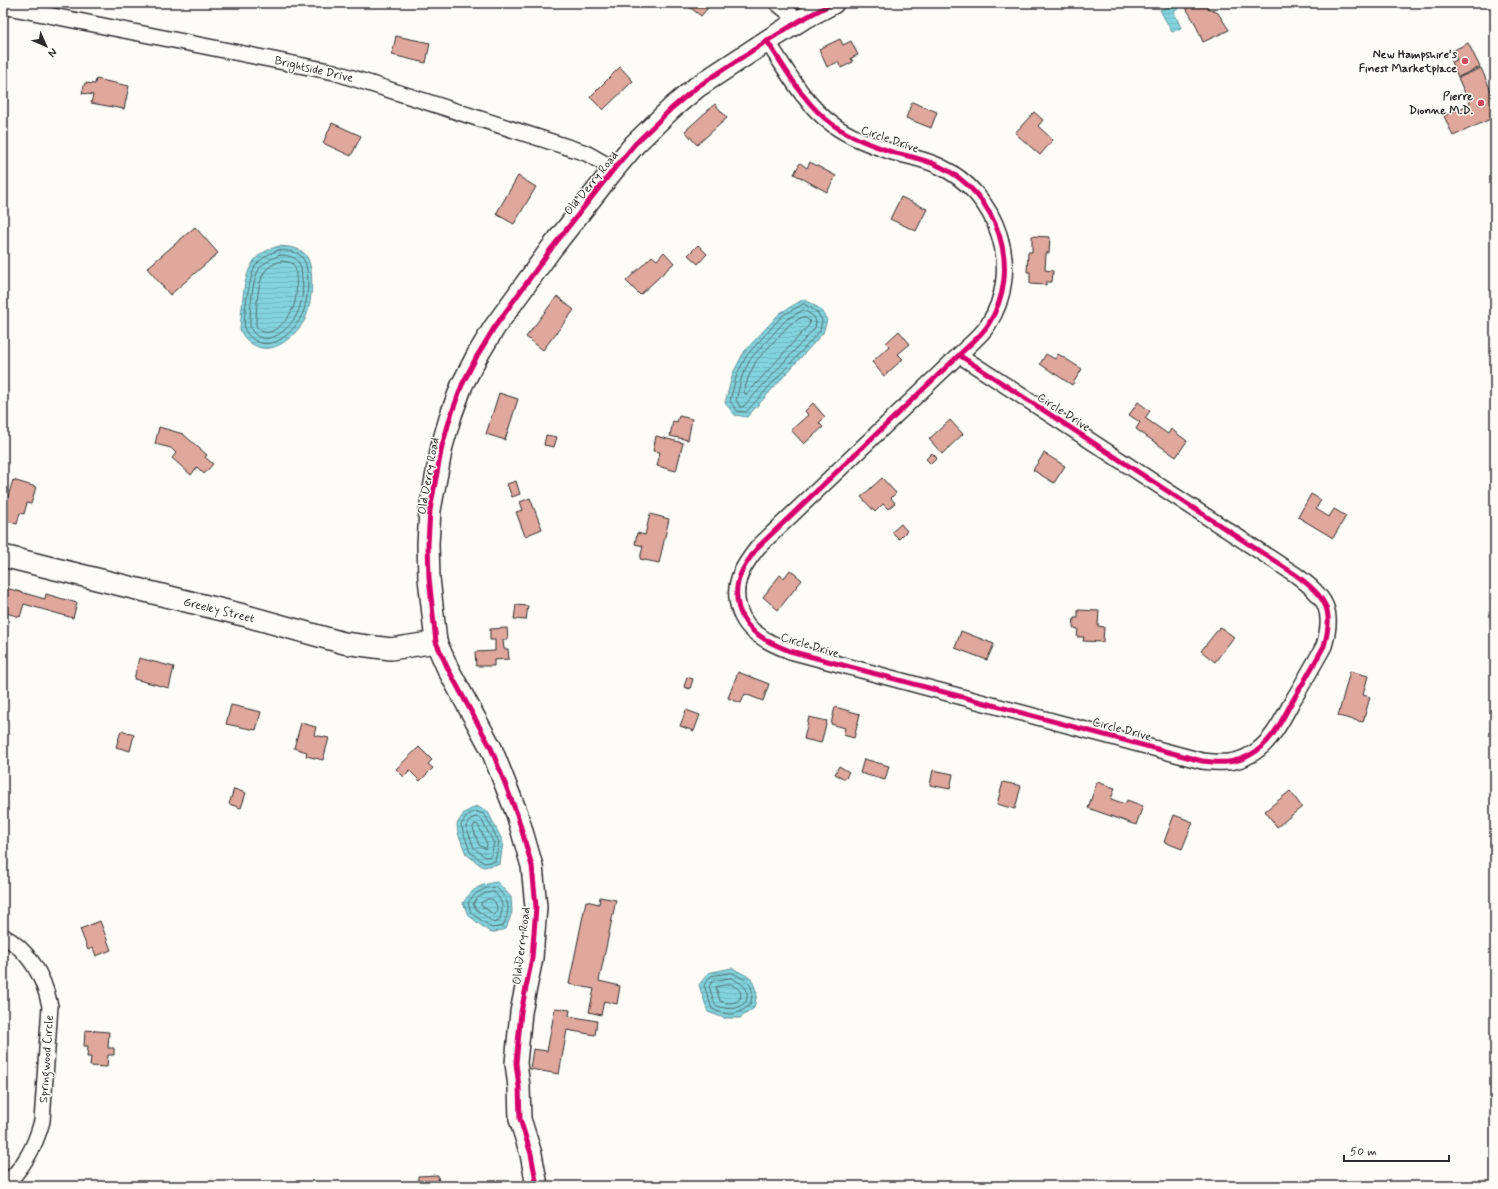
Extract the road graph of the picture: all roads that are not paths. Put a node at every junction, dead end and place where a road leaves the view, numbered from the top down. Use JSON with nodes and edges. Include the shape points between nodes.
{"nodes":[{"id":1,"x":777,"y":3,"type":"edge"},
{"id":2,"x":833,"y":3,"type":"edge"},
{"id":3,"x":3,"y":7,"type":"edge"},
{"id":4,"x":799,"y":21,"type":"junction"},
{"id":5,"x":767,"y":41,"type":"junction"},
{"id":6,"x":614,"y":169,"type":"junction"},
{"id":7,"x":959,"y":355,"type":"junction"},
{"id":8,"x":3,"y":556,"type":"edge"},
{"id":9,"x":436,"y":642,"type":"junction"},
{"id":10,"x":3,"y":936,"type":"edge"},
{"id":11,"x":3,"y":1186,"type":"edge"},
{"id":12,"x":537,"y":1186,"type":"edge"}],
"edges":[{"from":1,"to":4,"type":"street"},
{"from":2,"to":4,"type":"street","name":"Old Derry Road"},
{"from":3,"to":6,"type":"street","name":"Brightside Drive","via":[[334,72],[586,153]]},
{"from":4,"to":5,"type":"street","name":"Old Derry Road"},
{"from":5,"to":6,"type":"street","name":"Old Derry Road","via":[[672,108],[635,144]]},
{"from":5,"to":7,"type":"street","name":"Circle Drive","via":[[809,101],[832,124],[860,140],[939,166],[967,184],[988,210],[1002,240],[1005,274],[1002,292],[987,326]]},
{"from":6,"to":9,"type":"street","name":"Old Derry Road","via":[[551,249],[494,328],[462,385],[436,472],[430,510],[429,578]]},
{"from":7,"to":7,"type":"street","name":"Circle Drive","via":[[758,547],[740,575],[737,591],[738,608],[746,623],[759,636],[790,651],[1202,761],[1235,761],[1264,745],[1324,646],[1329,631],[1329,615],[1322,600],[1310,586],[1296,576]]},
{"from":8,"to":9,"type":"street","name":"Greeley Street","via":[[344,643],[391,649]]},
{"from":9,"to":12,"type":"street","name":"Old Derry Road","via":[[491,748],[517,814],[532,866],[536,907],[532,958],[521,1012],[516,1063],[520,1119]]},
{"from":10,"to":11,"type":"street","name":"Springwood Circle","via":[[31,961],[40,975],[50,1006],[42,1121],[24,1165]]}]}
